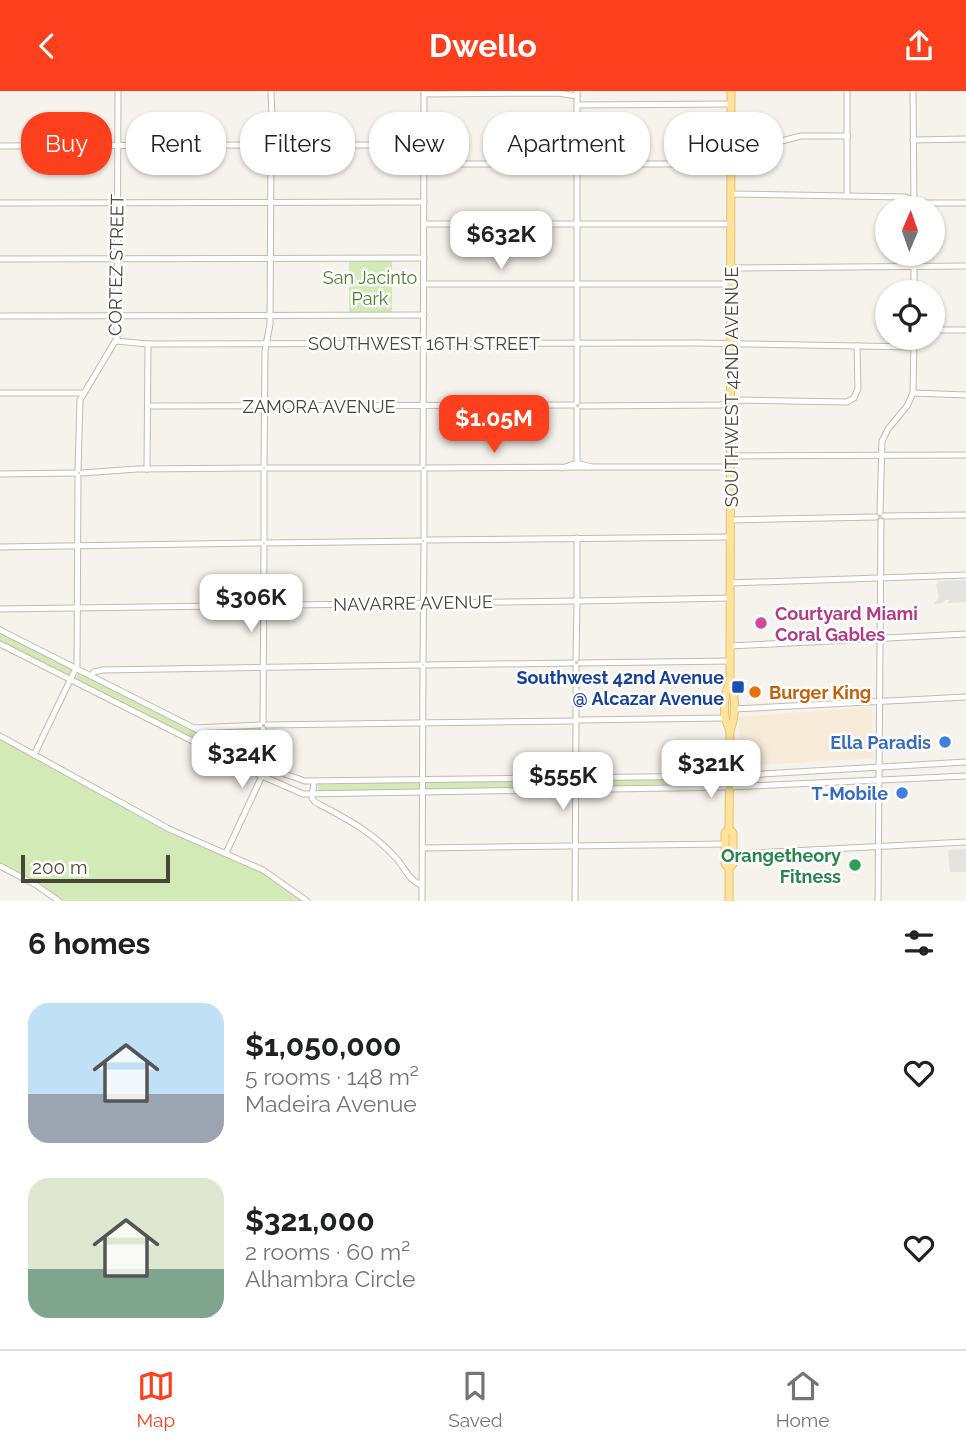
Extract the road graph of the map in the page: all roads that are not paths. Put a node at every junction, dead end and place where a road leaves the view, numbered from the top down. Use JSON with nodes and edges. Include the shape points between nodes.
{"nodes":[{"id":1,"x":118,"y":91,"type":"edge"},
{"id":2,"x":271,"y":91,"type":"edge"},
{"id":3,"x":731,"y":91,"type":"edge"},
{"id":4,"x":847,"y":91,"type":"edge"},
{"id":5,"x":914,"y":91,"type":"edge"},
{"id":6,"x":424,"y":93,"type":"edge"},
{"id":7,"x":577,"y":94,"type":"edge"},
{"id":8,"x":731,"y":104,"type":"junction"},
{"id":9,"x":577,"y":105,"type":"junction"},
{"id":10,"x":271,"y":112,"type":"edge"},
{"id":11,"x":424,"y":112,"type":"edge"},
{"id":12,"x":577,"y":112,"type":"edge"},
{"id":13,"x":731,"y":112,"type":"edge"},
{"id":14,"x":848,"y":136,"type":"junction"},
{"id":15,"x":966,"y":139,"type":"edge"},
{"id":16,"x":913,"y":140,"type":"junction"},
{"id":17,"x":783,"y":141,"type":"edge"},
{"id":18,"x":117,"y":145,"type":"junction"},
{"id":19,"x":240,"y":145,"type":"edge"},
{"id":20,"x":0,"y":146,"type":"edge"},
{"id":21,"x":271,"y":175,"type":"edge"},
{"id":22,"x":424,"y":175,"type":"edge"},
{"id":23,"x":577,"y":175,"type":"edge"},
{"id":24,"x":731,"y":175,"type":"edge"},
{"id":25,"x":731,"y":194,"type":"junction"},
{"id":26,"x":847,"y":195,"type":"junction"},
{"id":27,"x":876,"y":196,"type":"edge"},
{"id":28,"x":914,"y":196,"type":"edge"},
{"id":29,"x":271,"y":201,"type":"junction"},
{"id":30,"x":0,"y":202,"type":"edge"},
{"id":31,"x":118,"y":202,"type":"junction"},
{"id":32,"x":424,"y":202,"type":"junction"},
{"id":33,"x":945,"y":203,"type":"edge"},
{"id":34,"x":966,"y":203,"type":"edge"},
{"id":35,"x":424,"y":224,"type":"junction"},
{"id":36,"x":577,"y":224,"type":"junction"},
{"id":37,"x":731,"y":224,"type":"junction"},
{"id":38,"x":117,"y":258,"type":"junction"},
{"id":39,"x":270,"y":258,"type":"junction"},
{"id":40,"x":424,"y":258,"type":"junction"},
{"id":41,"x":0,"y":259,"type":"edge"},
{"id":42,"x":914,"y":266,"type":"joint"},
{"id":43,"x":945,"y":266,"type":"edge"},
{"id":44,"x":966,"y":266,"type":"edge"},
{"id":45,"x":731,"y":268,"type":"junction"},
{"id":46,"x":914,"y":280,"type":"edge"},
{"id":47,"x":424,"y":284,"type":"junction"},
{"id":48,"x":578,"y":284,"type":"junction"},
{"id":49,"x":731,"y":284,"type":"junction"},
{"id":50,"x":117,"y":315,"type":"junction"},
{"id":51,"x":271,"y":315,"type":"junction"},
{"id":52,"x":424,"y":315,"type":"junction"},
{"id":53,"x":0,"y":316,"type":"edge"},
{"id":54,"x":945,"y":330,"type":"edge"},
{"id":55,"x":966,"y":330,"type":"edge"},
{"id":56,"x":116,"y":341,"type":"junction"},
{"id":57,"x":424,"y":343,"type":"junction"},
{"id":58,"x":148,"y":344,"type":"junction"},
{"id":59,"x":267,"y":344,"type":"junction"},
{"id":60,"x":578,"y":344,"type":"junction"},
{"id":61,"x":732,"y":344,"type":"junction"},
{"id":62,"x":857,"y":346,"type":"junction"},
{"id":63,"x":875,"y":346,"type":"edge"},
{"id":64,"x":914,"y":350,"type":"edge"},
{"id":65,"x":0,"y":393,"type":"edge"},
{"id":66,"x":82,"y":393,"type":"junction"},
{"id":67,"x":913,"y":393,"type":"junction"},
{"id":68,"x":966,"y":395,"type":"edge"},
{"id":69,"x":731,"y":403,"type":"junction"},
{"id":70,"x":577,"y":405,"type":"junction"},
{"id":71,"x":148,"y":406,"type":"junction"},
{"id":72,"x":264,"y":406,"type":"junction"},
{"id":73,"x":424,"y":406,"type":"junction"},
{"id":74,"x":881,"y":455,"type":"junction"},
{"id":75,"x":966,"y":455,"type":"edge"},
{"id":76,"x":731,"y":456,"type":"junction"},
{"id":77,"x":578,"y":465,"type":"junction"},
{"id":78,"x":731,"y":467,"type":"junction"},
{"id":79,"x":148,"y":468,"type":"junction"},
{"id":80,"x":264,"y":468,"type":"junction"},
{"id":81,"x":424,"y":468,"type":"junction"},
{"id":82,"x":79,"y":473,"type":"junction"},
{"id":83,"x":0,"y":474,"type":"edge"},
{"id":84,"x":966,"y":515,"type":"edge"},
{"id":85,"x":880,"y":517,"type":"junction"},
{"id":86,"x":731,"y":520,"type":"junction"},
{"id":87,"x":730,"y":537,"type":"junction"},
{"id":88,"x":577,"y":538,"type":"junction"},
{"id":89,"x":424,"y":541,"type":"junction"},
{"id":90,"x":264,"y":543,"type":"junction"},
{"id":91,"x":78,"y":546,"type":"junction"},
{"id":92,"x":0,"y":547,"type":"edge"},
{"id":93,"x":966,"y":575,"type":"edge"},
{"id":94,"x":880,"y":578,"type":"junction"},
{"id":95,"x":730,"y":583,"type":"junction"},
{"id":96,"x":730,"y":598,"type":"junction"},
{"id":97,"x":577,"y":601,"type":"junction"},
{"id":98,"x":423,"y":603,"type":"junction"},
{"id":99,"x":264,"y":605,"type":"junction"},
{"id":100,"x":78,"y":608,"type":"junction"},
{"id":101,"x":0,"y":609,"type":"edge"},
{"id":102,"x":0,"y":630,"type":"edge"},
{"id":103,"x":966,"y":634,"type":"edge"},
{"id":104,"x":880,"y":639,"type":"junction"},
{"id":105,"x":0,"y":644,"type":"edge"},
{"id":106,"x":730,"y":646,"type":"junction"},
{"id":107,"x":730,"y":661,"type":"junction"},
{"id":108,"x":576,"y":663,"type":"junction"},
{"id":109,"x":423,"y":665,"type":"junction"},
{"id":110,"x":264,"y":668,"type":"junction"},
{"id":111,"x":77,"y":669,"type":"junction"},
{"id":112,"x":91,"y":676,"type":"junction"},
{"id":113,"x":72,"y":680,"type":"junction"},
{"id":114,"x":730,"y":682,"type":"junction"},
{"id":115,"x":726,"y":691,"type":"junction"},
{"id":116,"x":966,"y":697,"type":"edge"},
{"id":117,"x":879,"y":701,"type":"junction"},
{"id":118,"x":734,"y":709,"type":"junction"},
{"id":119,"x":725,"y":718,"type":"junction"},
{"id":120,"x":576,"y":720,"type":"junction"},
{"id":121,"x":423,"y":723,"type":"junction"},
{"id":122,"x":263,"y":725,"type":"junction"},
{"id":123,"x":194,"y":727,"type":"junction"},
{"id":124,"x":730,"y":730,"type":"junction"},
{"id":125,"x":0,"y":736,"type":"edge"},
{"id":126,"x":34,"y":754,"type":"junction"},
{"id":127,"x":965,"y":762,"type":"edge"},
{"id":128,"x":264,"y":763,"type":"junction"},
{"id":129,"x":943,"y":764,"type":"junction"},
{"id":130,"x":879,"y":767,"type":"junction"},
{"id":131,"x":811,"y":771,"type":"junction"},
{"id":132,"x":796,"y":772,"type":"junction"},
{"id":133,"x":262,"y":776,"type":"junction"},
{"id":134,"x":729,"y":776,"type":"junction"},
{"id":135,"x":965,"y":776,"type":"edge"},
{"id":136,"x":576,"y":778,"type":"junction"},
{"id":137,"x":945,"y":778,"type":"junction"},
{"id":138,"x":423,"y":780,"type":"junction"},
{"id":139,"x":879,"y":781,"type":"junction"},
{"id":140,"x":314,"y":782,"type":"junction"},
{"id":141,"x":814,"y":784,"type":"junction"},
{"id":142,"x":797,"y":785,"type":"junction"},
{"id":143,"x":729,"y":787,"type":"junction"},
{"id":144,"x":576,"y":790,"type":"junction"},
{"id":145,"x":423,"y":792,"type":"junction"},
{"id":146,"x":314,"y":794,"type":"junction"},
{"id":147,"x":727,"y":831,"type":"junction"},
{"id":148,"x":966,"y":842,"type":"edge"},
{"id":149,"x":725,"y":844,"type":"junction"},
{"id":150,"x":576,"y":846,"type":"junction"},
{"id":151,"x":879,"y":846,"type":"junction"},
{"id":152,"x":423,"y":848,"type":"junction"},
{"id":153,"x":226,"y":853,"type":"junction"},
{"id":154,"x":733,"y":854,"type":"junction"},
{"id":155,"x":0,"y":866,"type":"edge"},
{"id":156,"x":729,"y":868,"type":"junction"},
{"id":157,"x":422,"y":883,"type":"junction"},
{"id":158,"x":60,"y":901,"type":"edge"},
{"id":159,"x":307,"y":901,"type":"edge"},
{"id":160,"x":422,"y":901,"type":"edge"},
{"id":161,"x":575,"y":901,"type":"edge"},
{"id":162,"x":729,"y":901,"type":"edge"},
{"id":163,"x":878,"y":901,"type":"edge"}],
"edges":[{"from":1,"to":18,"type":"street","name":"CORTEZ STREET"},
{"from":2,"to":10,"type":"street"},
{"from":3,"to":8,"type":"main road","name":"SOUTHWEST 42ND AVENUE"},
{"from":4,"to":14,"type":"street"},
{"from":5,"to":16,"type":"street"},
{"from":6,"to":7,"type":"street"},
{"from":6,"to":11,"type":"street"},
{"from":7,"to":9,"type":"street"},
{"from":8,"to":9,"type":"street"},
{"from":8,"to":13,"type":"main road","name":"SOUTHWEST 42ND AVENUE"},
{"from":9,"to":12,"type":"street"},
{"from":14,"to":17,"type":"street"},
{"from":14,"to":26,"type":"street"},
{"from":15,"to":16,"type":"street"},
{"from":16,"to":28,"type":"street"},
{"from":18,"to":19,"type":"street"},
{"from":18,"to":20,"type":"street"},
{"from":18,"to":31,"type":"street","name":"CORTEZ STREET"},
{"from":21,"to":29,"type":"street"},
{"from":22,"to":32,"type":"street"},
{"from":23,"to":36,"type":"street"},
{"from":24,"to":25,"type":"main road","name":"SOUTHWEST 42ND AVENUE"},
{"from":25,"to":26,"type":"street"},
{"from":25,"to":37,"type":"main road","name":"SOUTHWEST 42ND AVENUE"},
{"from":26,"to":27,"type":"street"},
{"from":29,"to":31,"type":"street"},
{"from":29,"to":32,"type":"street"},
{"from":29,"to":39,"type":"street"},
{"from":30,"to":31,"type":"street"},
{"from":31,"to":38,"type":"street","name":"CORTEZ STREET"},
{"from":32,"to":35,"type":"street"},
{"from":33,"to":34,"type":"street"},
{"from":35,"to":36,"type":"street"},
{"from":35,"to":40,"type":"street"},
{"from":36,"to":37,"type":"street"},
{"from":36,"to":48,"type":"street"},
{"from":37,"to":45,"type":"main road","name":"SOUTHWEST 42ND AVENUE"},
{"from":38,"to":39,"type":"street"},
{"from":38,"to":41,"type":"street"},
{"from":38,"to":50,"type":"street","name":"CORTEZ STREET"},
{"from":39,"to":40,"type":"street"},
{"from":39,"to":51,"type":"street"},
{"from":40,"to":47,"type":"street"},
{"from":42,"to":45,"type":"street"},
{"from":42,"to":46,"type":"street"},
{"from":43,"to":44,"type":"street"},
{"from":45,"to":49,"type":"main road","name":"SOUTHWEST 42ND AVENUE"},
{"from":47,"to":48,"type":"street"},
{"from":47,"to":52,"type":"street"},
{"from":48,"to":49,"type":"street"},
{"from":48,"to":60,"type":"street"},
{"from":49,"to":61,"type":"main road","name":"SOUTHWEST 42ND AVENUE"},
{"from":50,"to":51,"type":"street"},
{"from":50,"to":53,"type":"street"},
{"from":50,"to":56,"type":"street","name":"CORTEZ STREET"},
{"from":51,"to":52,"type":"street"},
{"from":51,"to":59,"type":"street"},
{"from":52,"to":57,"type":"street"},
{"from":54,"to":55,"type":"street"},
{"from":56,"to":58,"type":"street","name":"SOUTHWEST 16TH STREET"},
{"from":56,"to":66,"type":"street","name":"CORTEZ STREET"},
{"from":57,"to":59,"type":"street","name":"SOUTHWEST 16TH STREET"},
{"from":57,"to":60,"type":"street","name":"SOUTHWEST 16TH STREET"},
{"from":57,"to":73,"type":"street"},
{"from":58,"to":59,"type":"street","name":"SOUTHWEST 16TH STREET"},
{"from":58,"to":71,"type":"street"},
{"from":59,"to":72,"type":"street"},
{"from":60,"to":61,"type":"street","name":"SOUTHWEST 16TH STREET"},
{"from":60,"to":70,"type":"street"},
{"from":61,"to":62,"type":"street","name":"SOUTHWEST 16TH STREET"},
{"from":61,"to":69,"type":"main road","name":"SOUTHWEST 42ND AVENUE"},
{"from":62,"to":63,"type":"street","name":"SOUTHWEST 16TH STREET"},
{"from":62,"to":69,"type":"street","name":"ZAMORA AVENUE","via":[[854,398],[844,402]]},
{"from":64,"to":67,"type":"street"},
{"from":65,"to":66,"type":"street"},
{"from":66,"to":82,"type":"street","name":"CORTEZ STREET"},
{"from":67,"to":68,"type":"street"},
{"from":67,"to":74,"type":"street","via":[[885,433]]},
{"from":69,"to":70,"type":"street","name":"ZAMORA AVENUE"},
{"from":69,"to":76,"type":"main road","name":"SOUTHWEST 42ND AVENUE"},
{"from":70,"to":73,"type":"street","name":"ZAMORA AVENUE"},
{"from":70,"to":77,"type":"street"},
{"from":71,"to":72,"type":"street","name":"ZAMORA AVENUE"},
{"from":71,"to":79,"type":"street"},
{"from":72,"to":73,"type":"street","name":"ZAMORA AVENUE"},
{"from":72,"to":80,"type":"street"},
{"from":73,"to":81,"type":"street"},
{"from":74,"to":75,"type":"street"},
{"from":74,"to":76,"type":"street"},
{"from":74,"to":85,"type":"street"},
{"from":76,"to":78,"type":"main road","name":"SOUTHWEST 42ND AVENUE"},
{"from":77,"to":78,"type":"street"},
{"from":77,"to":81,"type":"street"},
{"from":78,"to":86,"type":"main road","name":"SOUTHWEST 42ND AVENUE"},
{"from":79,"to":80,"type":"street"},
{"from":79,"to":82,"type":"street"},
{"from":80,"to":81,"type":"street"},
{"from":80,"to":90,"type":"street"},
{"from":81,"to":89,"type":"street"},
{"from":82,"to":83,"type":"street"},
{"from":82,"to":91,"type":"street","name":"CORTEZ STREET"},
{"from":84,"to":85,"type":"street"},
{"from":85,"to":86,"type":"street"},
{"from":85,"to":94,"type":"street"},
{"from":86,"to":87,"type":"main road","name":"SOUTHWEST 42ND AVENUE"},
{"from":87,"to":88,"type":"street"},
{"from":87,"to":95,"type":"main road","name":"SOUTHWEST 42ND AVENUE"},
{"from":88,"to":89,"type":"street"},
{"from":88,"to":97,"type":"street"},
{"from":89,"to":90,"type":"street"},
{"from":89,"to":98,"type":"street"},
{"from":90,"to":91,"type":"street"},
{"from":90,"to":99,"type":"street"},
{"from":91,"to":92,"type":"street"},
{"from":91,"to":100,"type":"street","name":"CORTEZ STREET"},
{"from":93,"to":94,"type":"street"},
{"from":94,"to":95,"type":"street"},
{"from":94,"to":104,"type":"street"},
{"from":95,"to":96,"type":"main road","name":"SOUTHWEST 42ND AVENUE"},
{"from":96,"to":97,"type":"street","name":"NAVARRE AVENUE"},
{"from":96,"to":106,"type":"main road","name":"SOUTHWEST 42ND AVENUE"},
{"from":97,"to":98,"type":"street","name":"NAVARRE AVENUE"},
{"from":97,"to":108,"type":"street"},
{"from":98,"to":99,"type":"street","name":"NAVARRE AVENUE"},
{"from":98,"to":109,"type":"street"},
{"from":99,"to":100,"type":"street","name":"NAVARRE AVENUE"},
{"from":99,"to":110,"type":"street"},
{"from":100,"to":101,"type":"street","name":"NAVARRE AVENUE"},
{"from":100,"to":111,"type":"street","name":"CORTEZ STREET"},
{"from":102,"to":111,"type":"street"},
{"from":103,"to":104,"type":"street"},
{"from":104,"to":106,"type":"street"},
{"from":104,"to":117,"type":"street"},
{"from":105,"to":113,"type":"street"},
{"from":106,"to":107,"type":"main road","name":"SOUTHWEST 42ND AVENUE"},
{"from":107,"to":108,"type":"street"},
{"from":107,"to":114,"type":"main road","name":"SOUTHWEST 42ND AVENUE"},
{"from":108,"to":109,"type":"street"},
{"from":108,"to":120,"type":"street"},
{"from":109,"to":110,"type":"street"},
{"from":109,"to":121,"type":"street"},
{"from":110,"to":112,"type":"street","via":[[103,670]]},
{"from":110,"to":122,"type":"street"},
{"from":111,"to":112,"type":"street"},
{"from":111,"to":113,"type":"street","name":"CORTEZ STREET"},
{"from":112,"to":123,"type":"street"},
{"from":113,"to":126,"type":"street","name":"CORTEZ STREET"},
{"from":113,"to":133,"type":"street"},
{"from":114,"to":115,"type":"main road","name":"SOUTHWEST 42ND AVENUE"},
{"from":114,"to":118,"type":"main road","name":"SOUTHWEST 42ND AVENUE"},
{"from":115,"to":118,"type":"main road"},
{"from":115,"to":119,"type":"main road","name":"SOUTHWEST 42ND AVENUE"},
{"from":116,"to":117,"type":"street"},
{"from":117,"to":118,"type":"street"},
{"from":117,"to":130,"type":"street"},
{"from":118,"to":124,"type":"main road","name":"SOUTHWEST 42ND AVENUE"},
{"from":119,"to":120,"type":"street"},
{"from":119,"to":124,"type":"main road","name":"SOUTHWEST 42ND AVENUE"},
{"from":120,"to":121,"type":"street"},
{"from":120,"to":136,"type":"street"},
{"from":121,"to":122,"type":"street"},
{"from":121,"to":138,"type":"street"},
{"from":122,"to":123,"type":"street"},
{"from":122,"to":128,"type":"street"},
{"from":123,"to":128,"type":"street"},
{"from":124,"to":134,"type":"main road","name":"SOUTHWEST 42ND AVENUE"},
{"from":125,"to":126,"type":"street"},
{"from":126,"to":153,"type":"street","via":[[169,829]]},
{"from":127,"to":129,"type":"street"},
{"from":127,"to":135,"type":"street","via":[[958,771]]},
{"from":128,"to":133,"type":"street"},
{"from":128,"to":140,"type":"street"},
{"from":129,"to":130,"type":"street"},
{"from":129,"to":137,"type":"street","via":[[949,770]]},
{"from":130,"to":131,"type":"street"},
{"from":130,"to":139,"type":"street"},
{"from":131,"to":132,"type":"street"},
{"from":131,"to":141,"type":"street","via":[[808,778]]},
{"from":132,"to":134,"type":"street"},
{"from":132,"to":142,"type":"street","via":[[800,778]]},
{"from":133,"to":146,"type":"street","via":[[295,792]]},
{"from":133,"to":153,"type":"street"},
{"from":134,"to":136,"type":"street"},
{"from":134,"to":143,"type":"main road","name":"SOUTHWEST 42ND AVENUE"},
{"from":135,"to":137,"type":"street"},
{"from":136,"to":138,"type":"street"},
{"from":136,"to":144,"type":"street"},
{"from":137,"to":139,"type":"street"},
{"from":138,"to":140,"type":"street"},
{"from":138,"to":145,"type":"street"},
{"from":139,"to":141,"type":"street"},
{"from":139,"to":151,"type":"street"},
{"from":140,"to":146,"type":"street"},
{"from":141,"to":142,"type":"street"},
{"from":142,"to":143,"type":"street"},
{"from":143,"to":144,"type":"street"},
{"from":143,"to":147,"type":"main road","name":"SOUTHWEST 42ND AVENUE"},
{"from":144,"to":145,"type":"street"},
{"from":144,"to":150,"type":"street"},
{"from":145,"to":146,"type":"street"},
{"from":145,"to":152,"type":"street"},
{"from":146,"to":157,"type":"street","via":[[313,800],[320,805],[370,833],[413,882]]},
{"from":147,"to":149,"type":"main road","name":"SOUTHWEST 42ND AVENUE"},
{"from":147,"to":154,"type":"main road","name":"SOUTHWEST 42ND AVENUE","via":[[733,833]]},
{"from":148,"to":151,"type":"street"},
{"from":149,"to":150,"type":"street"},
{"from":149,"to":156,"type":"main road","name":"SOUTHWEST 42ND AVENUE"},
{"from":150,"to":152,"type":"street"},
{"from":150,"to":161,"type":"street"},
{"from":151,"to":154,"type":"street"},
{"from":151,"to":163,"type":"street"},
{"from":152,"to":157,"type":"street"},
{"from":153,"to":159,"type":"street","via":[[271,874]]},
{"from":154,"to":156,"type":"main road","name":"SOUTHWEST 42ND AVENUE"},
{"from":155,"to":158,"type":"street"},
{"from":156,"to":162,"type":"main road","name":"SOUTHWEST 42ND AVENUE"},
{"from":157,"to":160,"type":"street"}]}
